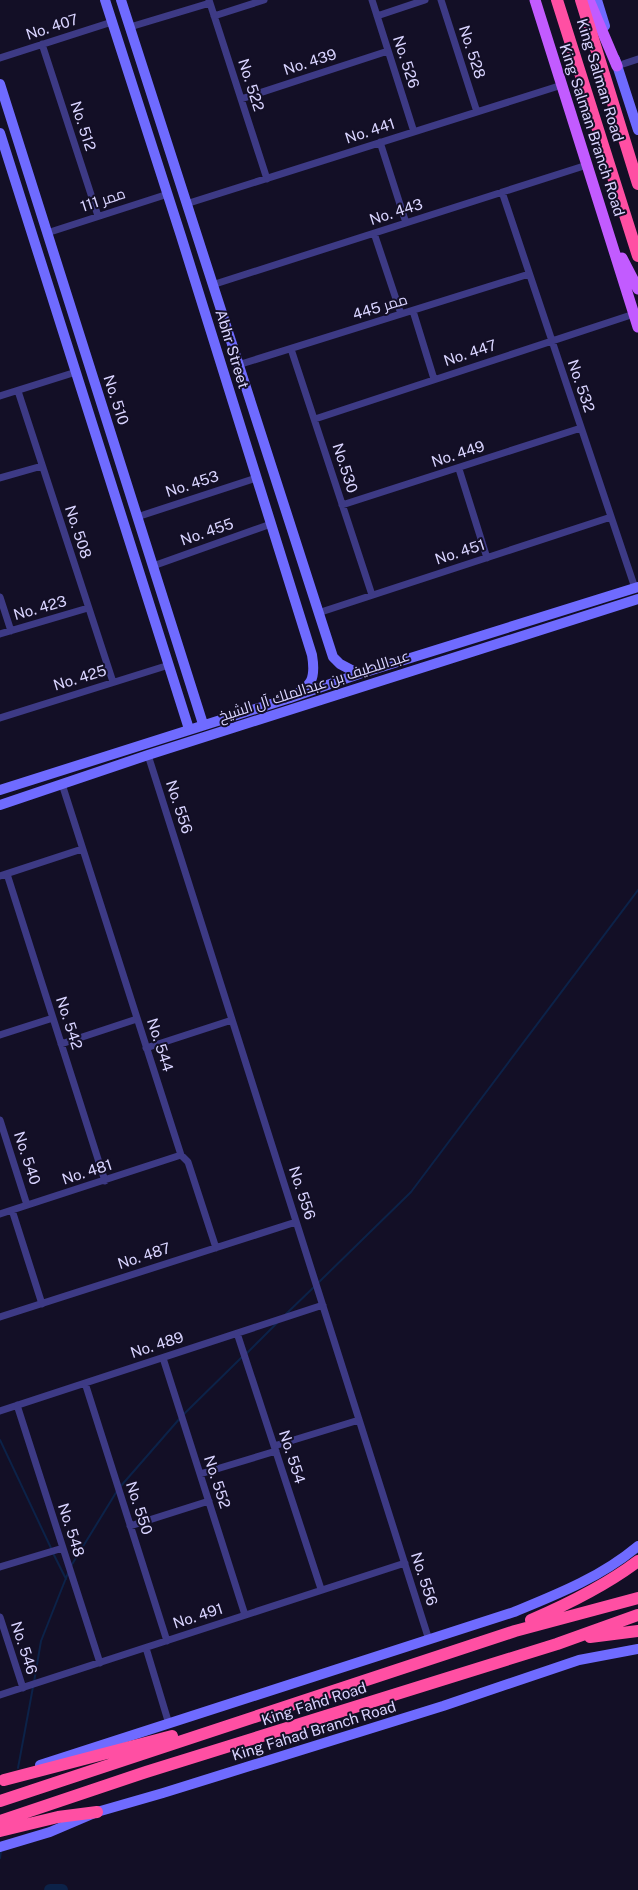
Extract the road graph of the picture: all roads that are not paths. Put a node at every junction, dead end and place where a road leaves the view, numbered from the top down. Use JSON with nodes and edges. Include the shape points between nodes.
{"nodes":[{"id":1,"x":105,"y":0,"type":"edge"},
{"id":2,"x":121,"y":0,"type":"edge"},
{"id":3,"x":264,"y":0,"type":"edge"},
{"id":4,"x":372,"y":0,"type":"edge"},
{"id":5,"x":425,"y":0,"type":"edge"},
{"id":6,"x":441,"y":0,"type":"edge"},
{"id":7,"x":535,"y":0,"type":"edge"},
{"id":8,"x":558,"y":0,"type":"edge"},
{"id":9,"x":581,"y":0,"type":"edge"},
{"id":10,"x":589,"y":0,"type":"edge"},
{"id":11,"x":597,"y":0,"type":"edge"},
{"id":12,"x":210,"y":1,"type":"edge"},
{"id":13,"x":214,"y":16,"type":"junction"},
{"id":14,"x":377,"y":16,"type":"junction"},
{"id":15,"x":112,"y":22,"type":"junction"},
{"id":16,"x":130,"y":28,"type":"junction"},
{"id":17,"x":42,"y":44,"type":"junction"},
{"id":18,"x":388,"y":51,"type":"junction"},
{"id":19,"x":0,"y":58,"type":"edge"},
{"id":20,"x":638,"y":59,"type":"edge"},
{"id":21,"x":617,"y":66,"type":"junction"},
{"id":22,"x":0,"y":84,"type":"edge"},
{"id":23,"x":562,"y":85,"type":"junction"},
{"id":24,"x":241,"y":99,"type":"junction"},
{"id":25,"x":477,"y":112,"type":"junction"},
{"id":26,"x":638,"y":130,"type":"edge"},
{"id":27,"x":414,"y":132,"type":"junction"},
{"id":28,"x":0,"y":133,"type":"edge"},
{"id":29,"x":380,"y":142,"type":"junction"},
{"id":30,"x":587,"y":165,"type":"junction"},
{"id":31,"x":267,"y":179,"type":"junction"},
{"id":32,"x":638,"y":184,"type":"edge"},
{"id":33,"x":502,"y":192,"type":"junction"},
{"id":34,"x":168,"y":194,"type":"junction"},
{"id":35,"x":186,"y":204,"type":"junction"},
{"id":36,"x":98,"y":216,"type":"junction"},
{"id":37,"x":406,"y":223,"type":"junction"},
{"id":38,"x":608,"y":232,"type":"junction"},
{"id":39,"x":47,"y":233,"type":"junction"},
{"id":40,"x":374,"y":233,"type":"junction"},
{"id":41,"x":638,"y":256,"type":"edge"},
{"id":42,"x":529,"y":274,"type":"junction"},
{"id":43,"x":212,"y":285,"type":"junction"},
{"id":44,"x":638,"y":288,"type":"edge"},
{"id":45,"x":413,"y":311,"type":"junction"},
{"id":46,"x":401,"y":314,"type":"junction"},
{"id":47,"x":634,"y":314,"type":"junction"},
{"id":48,"x":638,"y":327,"type":"edge"},
{"id":49,"x":552,"y":341,"type":"junction"},
{"id":50,"x":291,"y":349,"type":"junction"},
{"id":51,"x":238,"y":365,"type":"junction"},
{"id":52,"x":90,"y":367,"type":"junction"},
{"id":53,"x":76,"y":372,"type":"junction"},
{"id":54,"x":434,"y":379,"type":"junction"},
{"id":55,"x":18,"y":391,"type":"junction"},
{"id":56,"x":0,"y":396,"type":"edge"},
{"id":57,"x":315,"y":419,"type":"junction"},
{"id":58,"x":581,"y":428,"type":"junction"},
{"id":59,"x":42,"y":466,"type":"junction"},
{"id":60,"x":459,"y":469,"type":"junction"},
{"id":61,"x":0,"y":478,"type":"edge"},
{"id":62,"x":256,"y":478,"type":"junction"},
{"id":63,"x":342,"y":505,"type":"junction"},
{"id":64,"x":137,"y":516,"type":"junction"},
{"id":65,"x":611,"y":517,"type":"junction"},
{"id":66,"x":271,"y":524,"type":"junction"},
{"id":67,"x":487,"y":558,"type":"junction"},
{"id":68,"x":153,"y":566,"type":"junction"},
{"id":69,"x":636,"y":588,"type":"edge"},
{"id":70,"x":372,"y":595,"type":"junction"},
{"id":71,"x":0,"y":598,"type":"edge"},
{"id":72,"x":638,"y":599,"type":"edge"},
{"id":73,"x":88,"y":608,"type":"junction"},
{"id":74,"x":318,"y":613,"type":"junction"},
{"id":75,"x":11,"y":631,"type":"junction"},
{"id":76,"x":0,"y":634,"type":"edge"},
{"id":77,"x":329,"y":645,"type":"junction"},
{"id":78,"x":312,"y":654,"type":"junction"},
{"id":79,"x":169,"y":665,"type":"junction"},
{"id":80,"x":359,"y":674,"type":"junction"},
{"id":81,"x":113,"y":682,"type":"junction"},
{"id":82,"x":290,"y":698,"type":"junction"},
{"id":83,"x":199,"y":712,"type":"junction"},
{"id":84,"x":186,"y":716,"type":"junction"},
{"id":85,"x":0,"y":718,"type":"edge"},
{"id":86,"x":203,"y":724,"type":"junction"},
{"id":87,"x":189,"y":729,"type":"junction"},
{"id":88,"x":148,"y":755,"type":"junction"},
{"id":89,"x":62,"y":784,"type":"junction"},
{"id":90,"x":0,"y":790,"type":"edge"},
{"id":91,"x":0,"y":805,"type":"edge"},
{"id":92,"x":82,"y":849,"type":"junction"},
{"id":93,"x":4,"y":875,"type":"edge"},
{"id":94,"x":53,"y":1018,"type":"junction"},
{"id":95,"x":137,"y":1019,"type":"junction"},
{"id":96,"x":232,"y":1020,"type":"junction"},
{"id":97,"x":0,"y":1035,"type":"edge"},
{"id":98,"x":61,"y":1044,"type":"junction"},
{"id":99,"x":146,"y":1048,"type":"junction"},
{"id":100,"x":0,"y":1120,"type":"edge"},
{"id":101,"x":182,"y":1155,"type":"junction"},
{"id":102,"x":105,"y":1181,"type":"junction"},
{"id":103,"x":27,"y":1205,"type":"junction"},
{"id":104,"x":12,"y":1210,"type":"junction"},
{"id":105,"x":0,"y":1214,"type":"edge"},
{"id":106,"x":296,"y":1222,"type":"junction"},
{"id":107,"x":216,"y":1248,"type":"junction"},
{"id":108,"x":42,"y":1304,"type":"junction"},
{"id":109,"x":323,"y":1305,"type":"junction"},
{"id":110,"x":0,"y":1317,"type":"edge"},
{"id":111,"x":237,"y":1333,"type":"junction"},
{"id":112,"x":163,"y":1358,"type":"junction"},
{"id":113,"x":85,"y":1383,"type":"junction"},
{"id":114,"x":16,"y":1405,"type":"junction"},
{"id":115,"x":0,"y":1410,"type":"edge"},
{"id":116,"x":359,"y":1420,"type":"junction"},
{"id":117,"x":275,"y":1449,"type":"junction"},
{"id":118,"x":200,"y":1474,"type":"junction"},
{"id":119,"x":209,"y":1502,"type":"junction"},
{"id":120,"x":130,"y":1526,"type":"junction"},
{"id":121,"x":638,"y":1546,"type":"edge"},
{"id":122,"x":63,"y":1548,"type":"junction"},
{"id":123,"x":638,"y":1561,"type":"edge"},
{"id":124,"x":404,"y":1563,"type":"junction"},
{"id":125,"x":0,"y":1567,"type":"edge"},
{"id":126,"x":321,"y":1589,"type":"junction"},
{"id":127,"x":638,"y":1598,"type":"edge"},
{"id":128,"x":245,"y":1615,"type":"junction"},
{"id":129,"x":638,"y":1615,"type":"edge"},
{"id":130,"x":0,"y":1617,"type":"edge"},
{"id":131,"x":638,"y":1631,"type":"edge"},
{"id":132,"x":515,"y":1632,"type":"junction"},
{"id":133,"x":429,"y":1640,"type":"junction"},
{"id":134,"x":167,"y":1641,"type":"junction"},
{"id":135,"x":566,"y":1641,"type":"junction"},
{"id":136,"x":146,"y":1648,"type":"junction"},
{"id":137,"x":638,"y":1649,"type":"edge"},
{"id":138,"x":100,"y":1663,"type":"junction"},
{"id":139,"x":22,"y":1688,"type":"junction"},
{"id":140,"x":0,"y":1695,"type":"edge"},
{"id":141,"x":245,"y":1720,"type":"junction"},
{"id":142,"x":169,"y":1724,"type":"junction"},
{"id":143,"x":2,"y":1781,"type":"edge"},
{"id":144,"x":0,"y":1801,"type":"edge"},
{"id":145,"x":97,"y":1812,"type":"junction"},
{"id":146,"x":0,"y":1821,"type":"edge"},
{"id":147,"x":0,"y":1831,"type":"edge"},
{"id":148,"x":0,"y":1847,"type":"edge"}],
"edges":[{"from":1,"to":15,"type":"street","name":"Abhr Street"},
{"from":2,"to":16,"type":"street","name":"Abhr Street"},
{"from":3,"to":13,"type":"street"},
{"from":4,"to":14,"type":"street","name":"No. 526"},
{"from":5,"to":14,"type":"street"},
{"from":6,"to":25,"type":"street","name":"No. 528"},
{"from":7,"to":23,"type":"main road","name":"King Salman Branch Road"},
{"from":8,"to":41,"type":"highway","name":"King Salman Road"},
{"from":9,"to":32,"type":"highway","name":"King Salman Road"},
{"from":10,"to":21,"type":"main road"},
{"from":11,"to":21,"type":"street"},
{"from":12,"to":13,"type":"street","name":"No. 522"},
{"from":12,"to":16,"type":"street"},
{"from":13,"to":24,"type":"street","name":"No. 522"},
{"from":14,"to":18,"type":"street","name":"No. 526"},
{"from":15,"to":17,"type":"street","name":"No. 407"},
{"from":15,"to":34,"type":"street","name":"Abhr Street"},
{"from":16,"to":35,"type":"street","name":"Abhr Street"},
{"from":17,"to":19,"type":"street","name":"No. 407"},
{"from":17,"to":36,"type":"street","name":"No. 512"},
{"from":18,"to":24,"type":"street","name":"No. 439"},
{"from":18,"to":27,"type":"street","name":"No. 526"},
{"from":20,"to":21,"type":"street"},
{"from":21,"to":26,"type":"street"},
{"from":22,"to":39,"type":"street","name":"No. 510"},
{"from":23,"to":25,"type":"street","name":"No. 441"},
{"from":23,"to":30,"type":"main road","name":"King Salman Branch Road"},
{"from":24,"to":31,"type":"street","name":"No. 522"},
{"from":25,"to":27,"type":"street","name":"No. 441"},
{"from":27,"to":29,"type":"street","name":"No. 441"},
{"from":28,"to":53,"type":"street","name":"No. 510"},
{"from":29,"to":31,"type":"street","name":"No. 441"},
{"from":29,"to":37,"type":"street"},
{"from":30,"to":33,"type":"street","name":"No. 443"},
{"from":30,"to":38,"type":"main road","name":"King Salman Branch Road"},
{"from":31,"to":35,"type":"street","name":"No. 441"},
{"from":33,"to":37,"type":"street","name":"No. 443"},
{"from":33,"to":42,"type":"street","name":"No. 532"},
{"from":34,"to":36,"type":"street","name":"ممر 111"},
{"from":34,"to":62,"type":"street","name":"Abhr Street"},
{"from":35,"to":43,"type":"street","name":"Abhr Street"},
{"from":36,"to":39,"type":"street","name":"ممر 111"},
{"from":37,"to":40,"type":"street","name":"No. 443"},
{"from":38,"to":44,"type":"main road"},
{"from":38,"to":47,"type":"main road","name":"King Salman Branch Road"},
{"from":39,"to":52,"type":"street","name":"No. 510"},
{"from":40,"to":43,"type":"street","name":"No. 443"},
{"from":40,"to":46,"type":"street"},
{"from":42,"to":45,"type":"street","name":"ممر 445"},
{"from":42,"to":49,"type":"street","name":"No. 532"},
{"from":43,"to":51,"type":"street","name":"Abhr Street"},
{"from":45,"to":46,"type":"street","name":"ممر 445"},
{"from":45,"to":54,"type":"street"},
{"from":46,"to":50,"type":"street","name":"ممر 445"},
{"from":47,"to":48,"type":"main road","name":"King Salman Branch Road"},
{"from":47,"to":49,"type":"street","name":"No. 447"},
{"from":49,"to":54,"type":"street","name":"No. 447"},
{"from":49,"to":58,"type":"street","name":"No. 532"},
{"from":50,"to":51,"type":"street","name":"ممر 445"},
{"from":50,"to":57,"type":"street","name":"No.530"},
{"from":51,"to":74,"type":"street","name":"Abhr Street"},
{"from":52,"to":53,"type":"street"},
{"from":52,"to":64,"type":"street","name":"No. 510"},
{"from":53,"to":55,"type":"street"},
{"from":53,"to":79,"type":"street","name":"No. 510"},
{"from":54,"to":57,"type":"street","name":"No. 447"},
{"from":55,"to":56,"type":"street"},
{"from":55,"to":59,"type":"street","name":"No. 508"},
{"from":57,"to":63,"type":"street","name":"No.530"},
{"from":58,"to":60,"type":"street","name":"No. 449"},
{"from":58,"to":65,"type":"street","name":"No. 532"},
{"from":59,"to":61,"type":"street"},
{"from":59,"to":73,"type":"street","name":"No. 508"},
{"from":60,"to":63,"type":"street","name":"No. 449"},
{"from":60,"to":67,"type":"street"},
{"from":62,"to":64,"type":"street","name":"No. 453"},
{"from":62,"to":66,"type":"street","name":"Abhr Street"},
{"from":63,"to":70,"type":"street","name":"No.530"},
{"from":64,"to":68,"type":"street","name":"No. 510"},
{"from":65,"to":67,"type":"street","name":"No. 451"},
{"from":65,"to":69,"type":"street","name":"No. 532"},
{"from":66,"to":68,"type":"street","name":"No. 455"},
{"from":66,"to":78,"type":"street","name":"Abhr Street"},
{"from":67,"to":70,"type":"street","name":"No. 451"},
{"from":68,"to":83,"type":"street","name":"No. 510"},
{"from":69,"to":80,"type":"street","name":"عبداللطيف بن عبدالملك آل الشيخ"},
{"from":70,"to":74,"type":"street","name":"No. 451"},
{"from":71,"to":75,"type":"street"},
{"from":72,"to":88,"type":"street","name":"عبداللطيف بن عبدالملك آل الشيخ"},
{"from":73,"to":75,"type":"street","name":"No. 423"},
{"from":73,"to":81,"type":"street","name":"No. 508"},
{"from":74,"to":77,"type":"street","name":"Abhr Street"},
{"from":75,"to":76,"type":"street","name":"No. 423"},
{"from":77,"to":78,"type":"street","via":[[326,658],[316,660]]},
{"from":77,"to":80,"type":"street","name":"Abhr Street","via":[[340,664]]},
{"from":78,"to":82,"type":"street","name":"Abhr Street","via":[[314,673],[307,688]]},
{"from":79,"to":81,"type":"street","name":"No. 425"},
{"from":79,"to":84,"type":"street","name":"No. 510"},
{"from":80,"to":82,"type":"street","name":"عبداللطيف بن عبدالملك آل الشيخ"},
{"from":81,"to":85,"type":"street","name":"No. 425"},
{"from":82,"to":86,"type":"street","name":"عبداللطيف بن عبدالملك آل الشيخ"},
{"from":83,"to":84,"type":"street","via":[[196,722]]},
{"from":83,"to":86,"type":"street","name":"No. 510"},
{"from":84,"to":87,"type":"street","name":"No. 510"},
{"from":86,"to":87,"type":"street","name":"عبداللطيف بن عبدالملك آل الشيخ"},
{"from":87,"to":90,"type":"street","name":"عبداللطيف بن عبدالملك آل الشيخ"},
{"from":88,"to":89,"type":"street","name":"عبداللطيف بن عبدالملك آل الشيخ"},
{"from":88,"to":96,"type":"street","name":"No. 556"},
{"from":89,"to":91,"type":"street","name":"عبداللطيف بن عبدالملك آل الشيخ"},
{"from":89,"to":92,"type":"street","name":"No. 544"},
{"from":92,"to":93,"type":"street"},
{"from":92,"to":95,"type":"street","name":"No. 544"},
{"from":93,"to":94,"type":"street","name":"No. 542"},
{"from":94,"to":97,"type":"street"},
{"from":94,"to":98,"type":"street","name":"No. 542"},
{"from":95,"to":98,"type":"street"},
{"from":95,"to":99,"type":"street","name":"No. 544"},
{"from":96,"to":99,"type":"street"},
{"from":96,"to":106,"type":"street","name":"No. 556"},
{"from":98,"to":102,"type":"street","name":"No. 542"},
{"from":99,"to":101,"type":"street","name":"No. 544"},
{"from":100,"to":103,"type":"street","name":"No. 540"},
{"from":101,"to":102,"type":"street","name":"No. 481"},
{"from":101,"to":107,"type":"street","name":"No. 544","via":[[188,1162]]},
{"from":102,"to":103,"type":"street","name":"No. 481"},
{"from":103,"to":104,"type":"street","name":"No. 481"},
{"from":104,"to":105,"type":"street","name":"No. 481"},
{"from":104,"to":108,"type":"street"},
{"from":106,"to":107,"type":"street","name":"No. 487"},
{"from":106,"to":109,"type":"street","name":"No. 556"},
{"from":107,"to":108,"type":"street","name":"No. 487"},
{"from":108,"to":110,"type":"street","name":"No. 487"},
{"from":109,"to":111,"type":"street","name":"No. 489"},
{"from":109,"to":116,"type":"street","name":"No. 556"},
{"from":111,"to":112,"type":"street","name":"No. 489"},
{"from":111,"to":117,"type":"street","name":"No. 554"},
{"from":112,"to":113,"type":"street","name":"No. 489"},
{"from":112,"to":118,"type":"street","name":"No. 552"},
{"from":113,"to":114,"type":"street","name":"No. 489"},
{"from":113,"to":120,"type":"street","name":"No. 550"},
{"from":114,"to":115,"type":"street","name":"No. 489"},
{"from":114,"to":122,"type":"street","name":"No. 548"},
{"from":116,"to":117,"type":"street"},
{"from":116,"to":124,"type":"street","name":"No. 556"},
{"from":117,"to":118,"type":"street"},
{"from":117,"to":126,"type":"street","name":"No. 554"},
{"from":118,"to":119,"type":"street","name":"No. 552"},
{"from":119,"to":120,"type":"street"},
{"from":119,"to":128,"type":"street","name":"No. 552"},
{"from":120,"to":134,"type":"street","name":"No. 550"},
{"from":121,"to":133,"type":"street","via":[[574,1587],[514,1612]]},
{"from":122,"to":125,"type":"street"},
{"from":122,"to":138,"type":"street","name":"No. 548"},
{"from":123,"to":132,"type":"highway","via":[[618,1576],[521,1625]]},
{"from":124,"to":126,"type":"street","name":"No. 491"},
{"from":124,"to":133,"type":"street","name":"No. 556"},
{"from":126,"to":128,"type":"street","name":"No. 491"},
{"from":127,"to":132,"type":"highway","name":"King Fahd Road"},
{"from":128,"to":134,"type":"street","name":"No. 491"},
{"from":129,"to":135,"type":"highway","name":"King Fahd Road"},
{"from":130,"to":139,"type":"street","name":"No. 546"},
{"from":131,"to":135,"type":"highway"},
{"from":132,"to":141,"type":"highway","name":"King Fahd Road"},
{"from":133,"to":142,"type":"street"},
{"from":134,"to":136,"type":"street","name":"No. 491"},
{"from":135,"to":146,"type":"highway","name":"King Fahd Road"},
{"from":136,"to":138,"type":"street","name":"No. 491"},
{"from":136,"to":142,"type":"street"},
{"from":137,"to":145,"type":"street","name":"King Fahad Branch Road","via":[[579,1660],[443,1706]]},
{"from":138,"to":139,"type":"street","name":"No. 491"},
{"from":139,"to":140,"type":"street","name":"No. 491"},
{"from":141,"to":143,"type":"highway","via":[[226,1721]]},
{"from":141,"to":144,"type":"highway","name":"King Fahd Road"},
{"from":142,"to":143,"type":"street","via":[[23,1770]]},
{"from":145,"to":147,"type":"highway","via":[[58,1817]]},
{"from":145,"to":148,"type":"street","name":"King Fahad Branch Road","via":[[50,1832]]}]}
